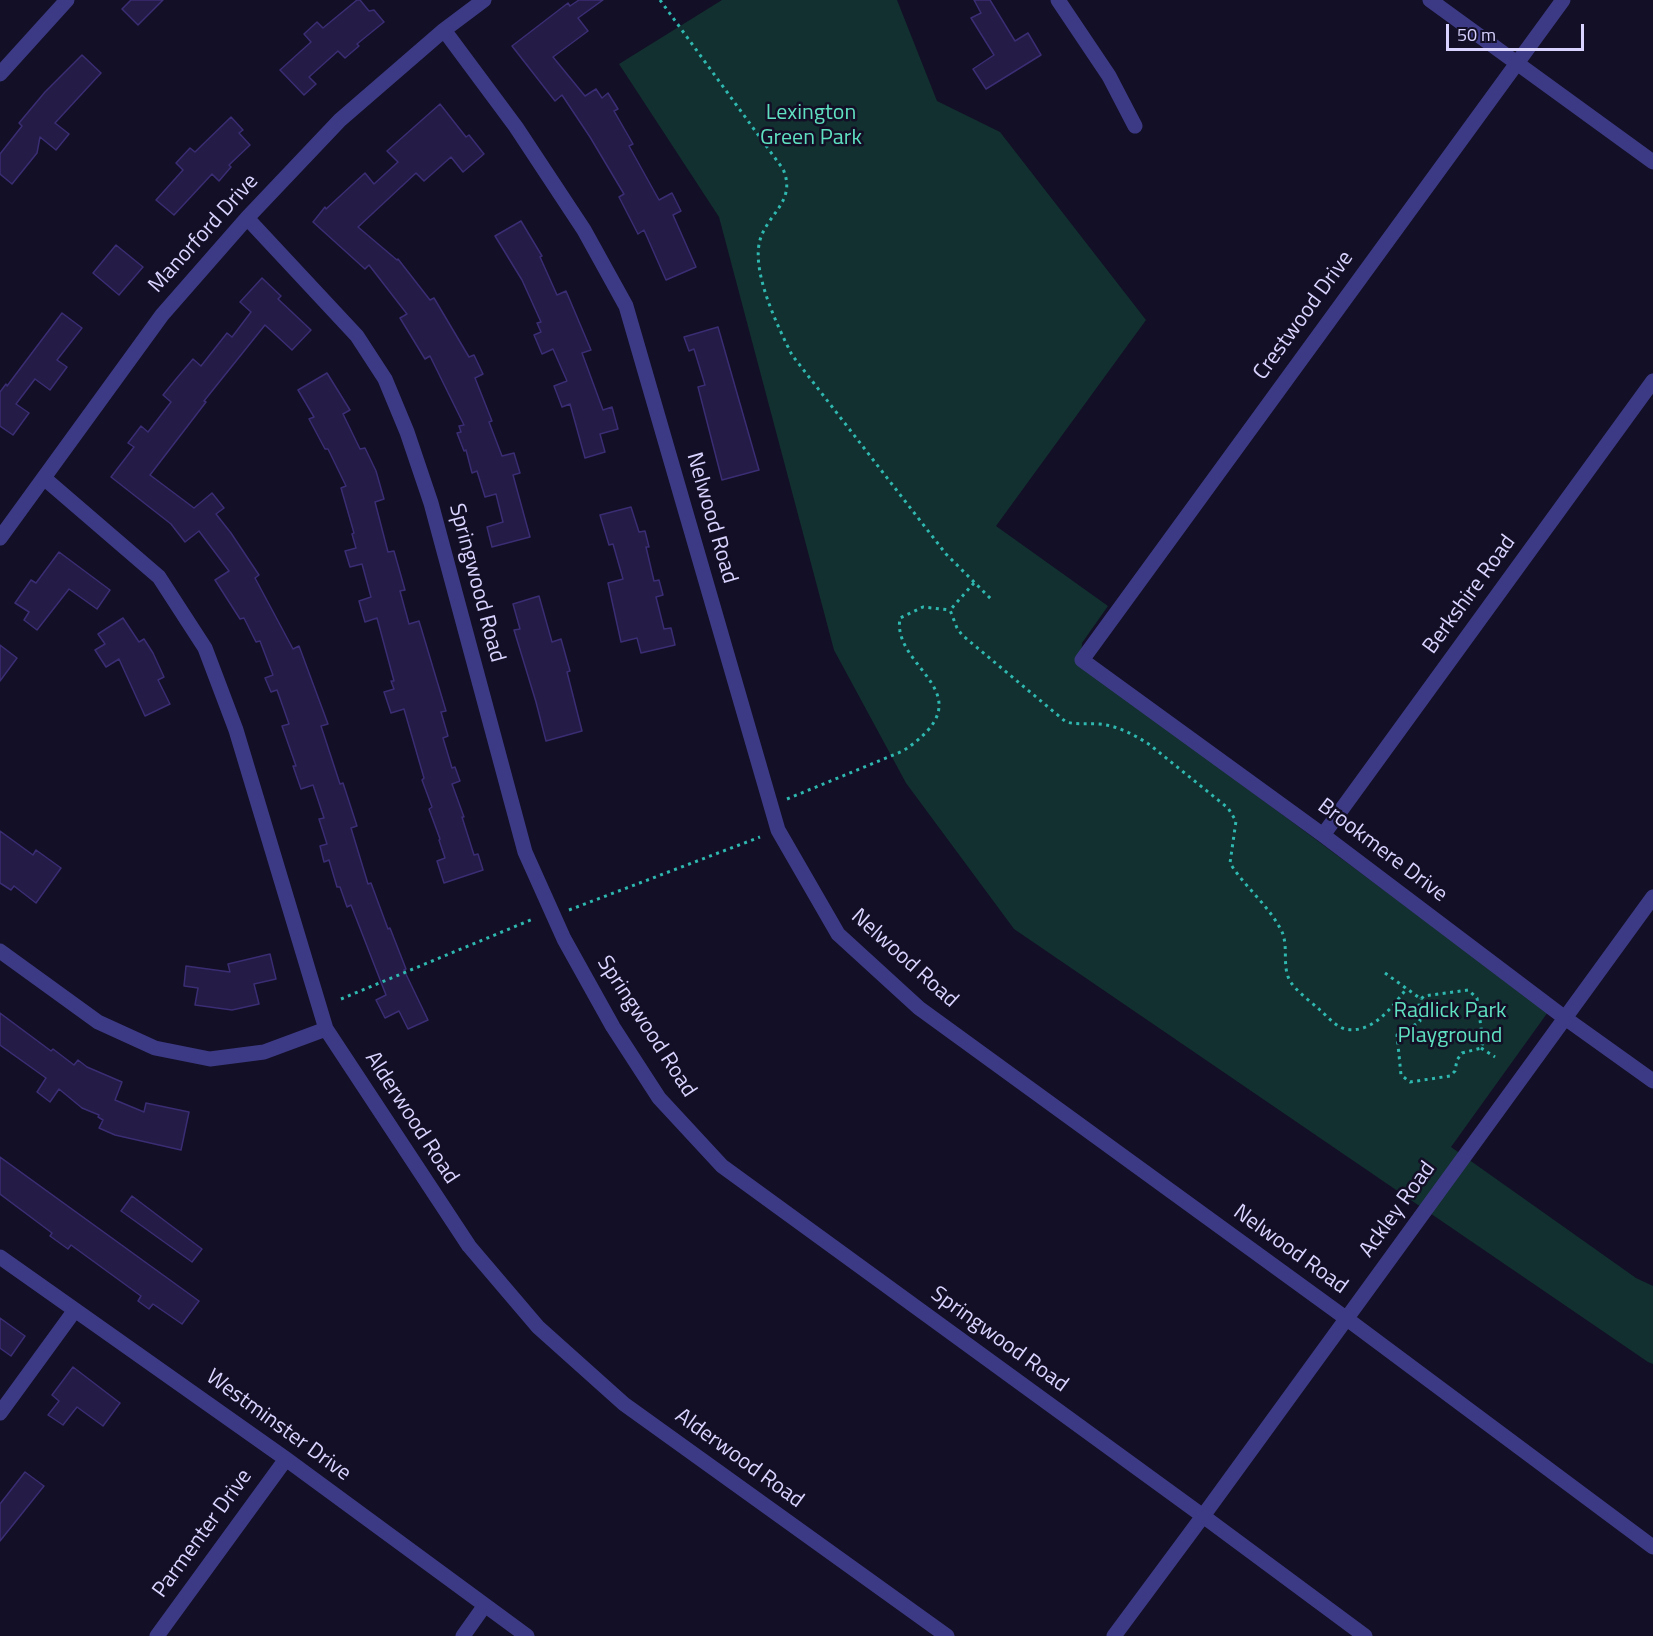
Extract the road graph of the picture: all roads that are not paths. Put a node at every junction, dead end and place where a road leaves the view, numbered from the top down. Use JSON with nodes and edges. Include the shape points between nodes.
{"nodes":[{"id":1,"x":67,"y":0,"type":"edge"},
{"id":2,"x":484,"y":0,"type":"edge"},
{"id":3,"x":1058,"y":0,"type":"edge"},
{"id":4,"x":1430,"y":0,"type":"edge"},
{"id":5,"x":1563,"y":0,"type":"edge"},
{"id":6,"x":444,"y":30,"type":"junction"},
{"id":7,"x":1516,"y":63,"type":"junction"},
{"id":8,"x":0,"y":74,"type":"edge"},
{"id":9,"x":1135,"y":126,"type":"dead end"},
{"id":10,"x":1653,"y":162,"type":"edge"},
{"id":11,"x":247,"y":218,"type":"junction"},
{"id":12,"x":1653,"y":381,"type":"edge"},
{"id":13,"x":44,"y":477,"type":"junction"},
{"id":14,"x":0,"y":538,"type":"edge"},
{"id":15,"x":1082,"y":660,"type":"joint"},
{"id":16,"x":1323,"y":835,"type":"junction"},
{"id":17,"x":1653,"y":897,"type":"edge"},
{"id":18,"x":0,"y":951,"type":"edge"},
{"id":19,"x":1566,"y":1018,"type":"junction"},
{"id":20,"x":326,"y":1029,"type":"junction"},
{"id":21,"x":1653,"y":1081,"type":"edge"},
{"id":22,"x":0,"y":1257,"type":"edge"},
{"id":23,"x":75,"y":1310,"type":"junction"},
{"id":24,"x":1347,"y":1319,"type":"junction"},
{"id":25,"x":0,"y":1413,"type":"edge"},
{"id":26,"x":286,"y":1459,"type":"junction"},
{"id":27,"x":1203,"y":1516,"type":"junction"},
{"id":28,"x":1653,"y":1547,"type":"edge"},
{"id":29,"x":485,"y":1605,"type":"junction"},
{"id":30,"x":157,"y":1636,"type":"edge"},
{"id":31,"x":463,"y":1636,"type":"edge"},
{"id":32,"x":527,"y":1636,"type":"edge"},
{"id":33,"x":947,"y":1636,"type":"edge"},
{"id":34,"x":1114,"y":1636,"type":"edge"},
{"id":35,"x":1365,"y":1636,"type":"edge"}],
"edges":[{"from":1,"to":8,"type":"street"},
{"from":2,"to":6,"type":"street","name":"Manorford Drive"},
{"from":3,"to":9,"type":"street","via":[[1109,76]]},
{"from":4,"to":7,"type":"street"},
{"from":5,"to":7,"type":"street","name":"Crestwood Drive"},
{"from":6,"to":11,"type":"street","name":"Manorford Drive","via":[[340,120]]},
{"from":6,"to":24,"type":"street","name":"Nelwood Road","via":[[516,127],[584,230],[626,306],[778,830],[838,934],[919,1008]]},
{"from":7,"to":10,"type":"street"},
{"from":7,"to":15,"type":"street","name":"Crestwood Drive"},
{"from":11,"to":13,"type":"street","name":"Manorford Drive","via":[[162,315]]},
{"from":11,"to":27,"type":"street","name":"Springwood Road","via":[[357,336],[385,379],[431,502],[525,852],[564,939],[613,1027],[659,1098],[722,1166]]},
{"from":12,"to":16,"type":"street","name":"Berkshire Road"},
{"from":13,"to":14,"type":"street","name":"Manorford Drive"},
{"from":13,"to":20,"type":"street","name":"Alderwood Road","via":[[159,577],[205,648],[236,730]]},
{"from":15,"to":16,"type":"street","name":"Brookmere Drive"},
{"from":16,"to":19,"type":"street","name":"Brookmere Drive"},
{"from":17,"to":19,"type":"street","name":"Ackley Road"},
{"from":18,"to":20,"type":"street","via":[[98,1022],[155,1048],[210,1059],[264,1052]]},
{"from":19,"to":21,"type":"street","name":"Brookmere Drive"},
{"from":19,"to":24,"type":"street","name":"Ackley Road"},
{"from":20,"to":33,"type":"street","name":"Alderwood Road","via":[[469,1246],[538,1326],[624,1404]]},
{"from":22,"to":23,"type":"street","name":"Westminster Drive"},
{"from":23,"to":25,"type":"street"},
{"from":23,"to":26,"type":"street","name":"Westminster Drive"},
{"from":24,"to":27,"type":"street","name":"Ackley Road"},
{"from":24,"to":28,"type":"street","name":"Nelwood Road"},
{"from":26,"to":29,"type":"street","name":"Westminster Drive"},
{"from":26,"to":30,"type":"street","name":"Parmenter Drive"},
{"from":27,"to":34,"type":"street","name":"Ackley Road"},
{"from":27,"to":35,"type":"street","name":"Springwood Road"},
{"from":29,"to":31,"type":"street"},
{"from":29,"to":32,"type":"street","name":"Westminster Drive"}]}
